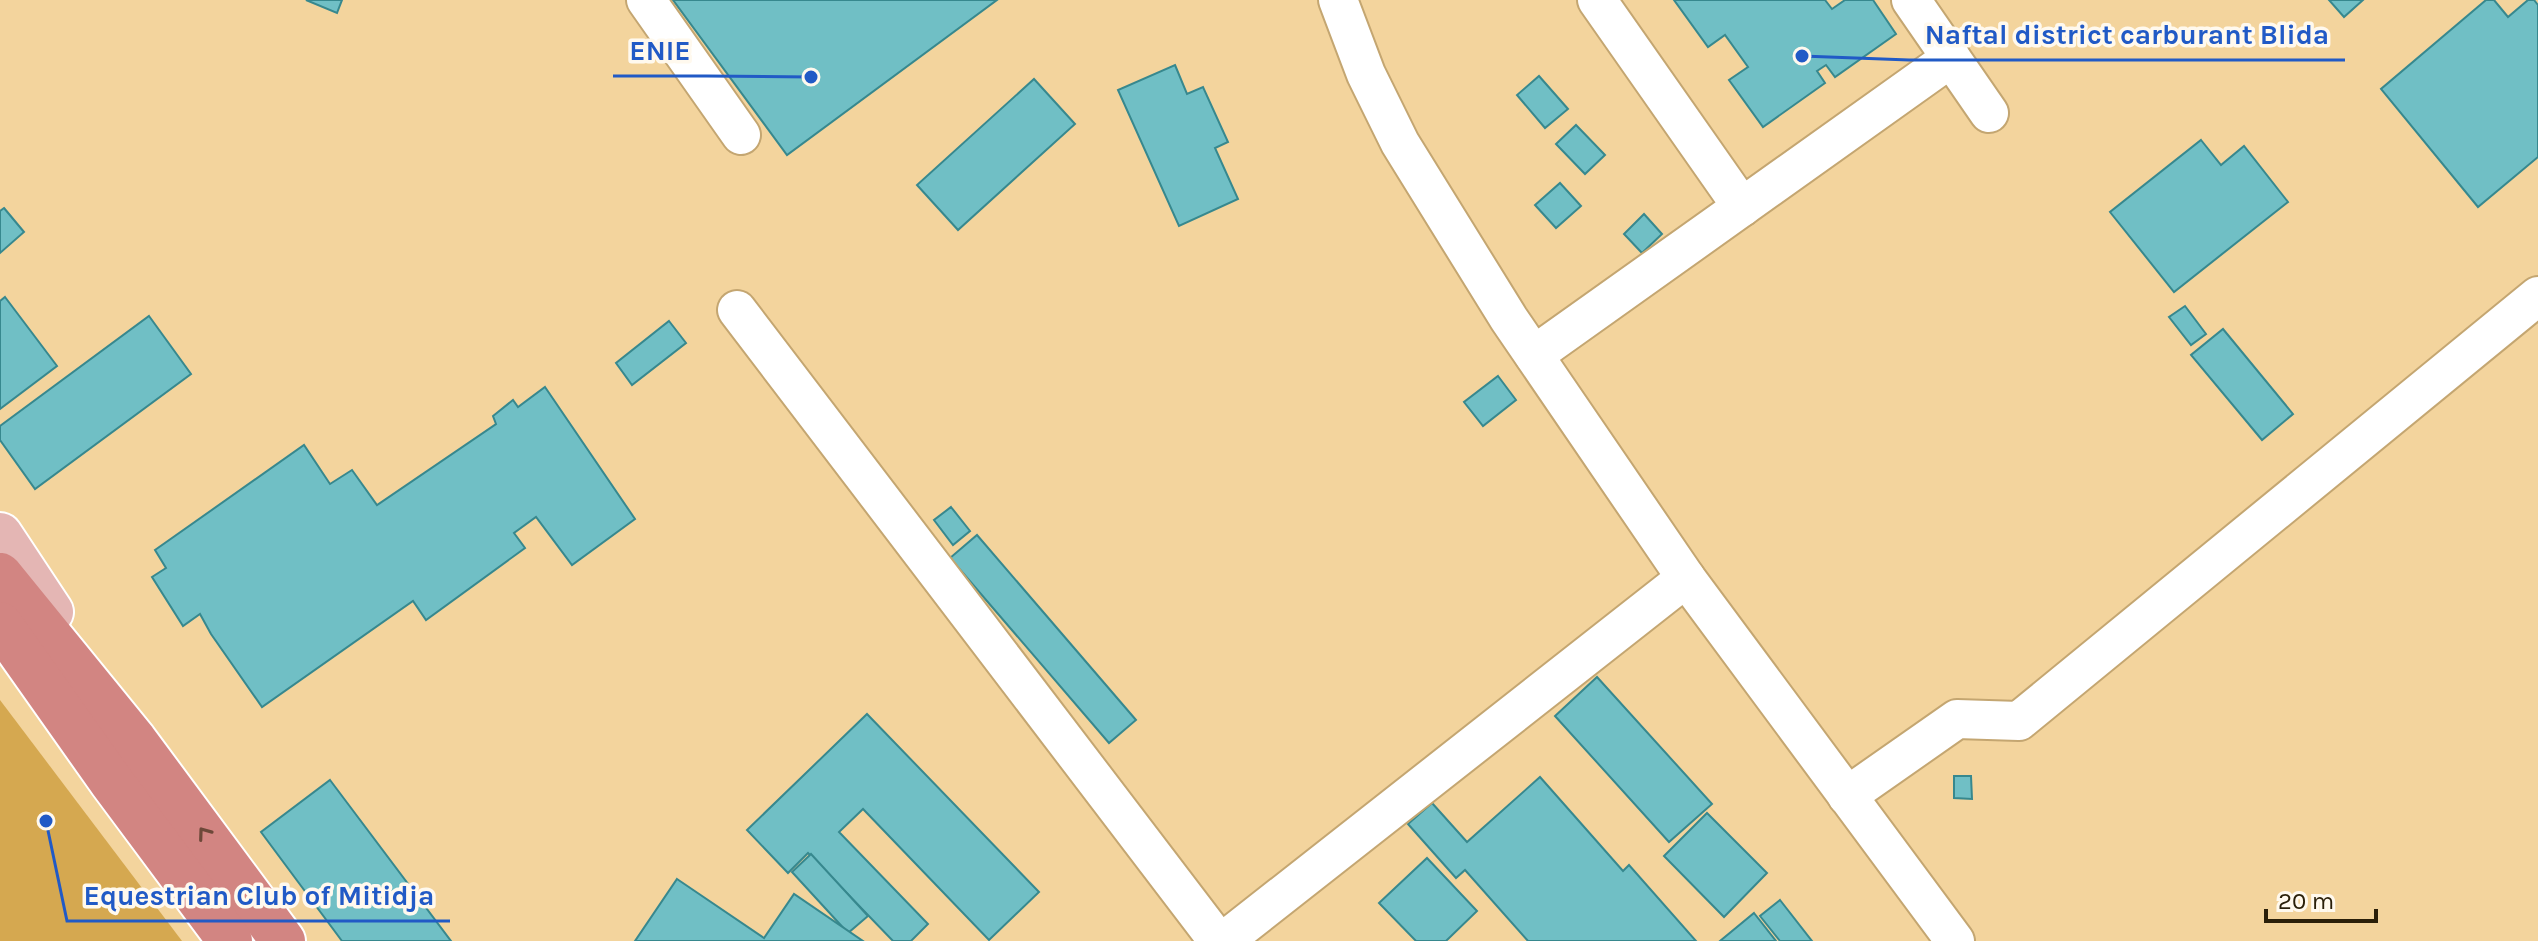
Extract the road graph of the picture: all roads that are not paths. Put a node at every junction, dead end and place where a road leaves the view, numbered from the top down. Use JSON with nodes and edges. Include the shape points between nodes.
{"nodes":[{"id":1,"x":646,"y":0,"type":"edge"},
{"id":2,"x":1338,"y":0,"type":"edge"},
{"id":3,"x":1597,"y":0,"type":"edge"},
{"id":4,"x":1911,"y":0,"type":"edge"},
{"id":5,"x":1951,"y":58,"type":"junction"},
{"id":6,"x":1989,"y":113,"type":"dead end"},
{"id":7,"x":741,"y":135,"type":"dead end"},
{"id":8,"x":1742,"y":207,"type":"junction"},
{"id":9,"x":2538,"y":296,"type":"edge"},
{"id":10,"x":737,"y":310,"type":"dead end"},
{"id":11,"x":1534,"y":355,"type":"junction"},
{"id":12,"x":0,"y":535,"type":"edge"},
{"id":13,"x":0,"y":575,"type":"edge"},
{"id":14,"x":1686,"y":578,"type":"junction"},
{"id":15,"x":0,"y":624,"type":"edge"},
{"id":16,"x":0,"y":651,"type":"edge"},
{"id":17,"x":135,"y":741,"type":"junction"},
{"id":18,"x":111,"y":781,"type":"junction"},
{"id":19,"x":1847,"y":796,"type":"junction"},
{"id":20,"x":230,"y":941,"type":"edge"},
{"id":21,"x":283,"y":941,"type":"edge"},
{"id":22,"x":1221,"y":941,"type":"edge"},
{"id":23,"x":1955,"y":941,"type":"edge"}],
"edges":[{"from":1,"to":7,"type":"street"},
{"from":2,"to":11,"type":"street","via":[[1400,143]]},
{"from":3,"to":8,"type":"street"},
{"from":4,"to":5,"type":"street"},
{"from":5,"to":6,"type":"street"},
{"from":5,"to":8,"type":"street"},
{"from":8,"to":11,"type":"street"},
{"from":9,"to":19,"type":"street","via":[[2019,721],[1957,719]]},
{"from":10,"to":22,"type":"street"},
{"from":11,"to":14,"type":"street"},
{"from":12,"to":17,"type":"main road"},
{"from":13,"to":17,"type":"highway"},
{"from":14,"to":19,"type":"street"},
{"from":14,"to":22,"type":"street"},
{"from":15,"to":18,"type":"highway"},
{"from":16,"to":18,"type":"main road"},
{"from":21,"to":17,"type":"highway","one_way":true},
{"from":18,"to":20,"type":"highway"},
{"from":19,"to":23,"type":"street"}]}
